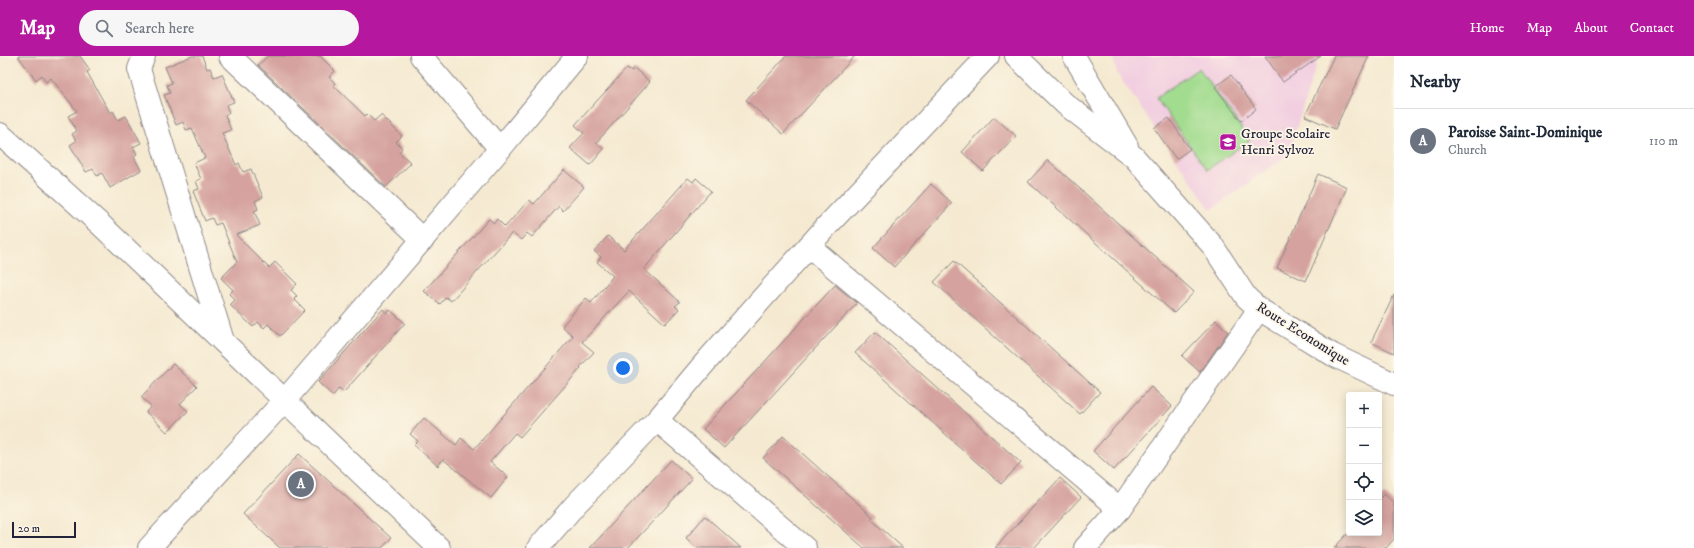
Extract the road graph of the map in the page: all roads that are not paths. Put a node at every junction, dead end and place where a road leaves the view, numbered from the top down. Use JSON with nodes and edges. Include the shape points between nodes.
{"nodes":[{"id":1,"x":144,"y":56,"type":"edge"},
{"id":2,"x":230,"y":56,"type":"edge"},
{"id":3,"x":421,"y":56,"type":"edge"},
{"id":4,"x":577,"y":56,"type":"edge"},
{"id":5,"x":988,"y":56,"type":"edge"},
{"id":6,"x":1016,"y":56,"type":"edge"},
{"id":7,"x":1074,"y":56,"type":"edge"},
{"id":8,"x":0,"y":134,"type":"edge"},
{"id":9,"x":500,"y":150,"type":"junction"},
{"id":10,"x":1134,"y":157,"type":"junction"},
{"id":11,"x":423,"y":240,"type":"junction"},
{"id":12,"x":809,"y":246,"type":"junction"},
{"id":13,"x":1259,"y":309,"type":"junction"},
{"id":14,"x":223,"y":342,"type":"junction"},
{"id":15,"x":1394,"y":384,"type":"edge"},
{"id":16,"x":285,"y":400,"type":"junction"},
{"id":17,"x":658,"y":420,"type":"junction"},
{"id":18,"x":1120,"y":509,"type":"junction"},
{"id":19,"x":149,"y":548,"type":"edge"},
{"id":20,"x":439,"y":548,"type":"edge"},
{"id":21,"x":538,"y":548,"type":"edge"},
{"id":22,"x":805,"y":548,"type":"edge"},
{"id":23,"x":1085,"y":548,"type":"edge"}],
"edges":[{"from":1,"to":14,"type":"main road","via":[[139,69]]},
{"from":2,"to":11,"type":"main road"},
{"from":3,"to":9,"type":"main road"},
{"from":4,"to":9,"type":"main road"},
{"from":5,"to":12,"type":"main road"},
{"from":6,"to":10,"type":"main road","name":"Route Economique","via":[[1065,104]]},
{"from":7,"to":10,"type":"main road","name":"Route Economique"},
{"from":8,"to":14,"type":"main road","via":[[101,225]]},
{"from":9,"to":11,"type":"main road"},
{"from":10,"to":13,"type":"main road","name":"Route Economique","via":[[1212,245],[1246,297]]},
{"from":11,"to":16,"type":"main road"},
{"from":12,"to":17,"type":"main road","via":[[703,365]]},
{"from":12,"to":18,"type":"main road"},
{"from":13,"to":15,"type":"main road","name":"Route Economique","via":[[1333,355]]},
{"from":13,"to":18,"type":"main road"},
{"from":14,"to":16,"type":"main road"},
{"from":16,"to":19,"type":"main road"},
{"from":16,"to":20,"type":"main road"},
{"from":17,"to":21,"type":"main road","via":[[575,505]]},
{"from":17,"to":22,"type":"main road"},
{"from":18,"to":23,"type":"main road"}]}
